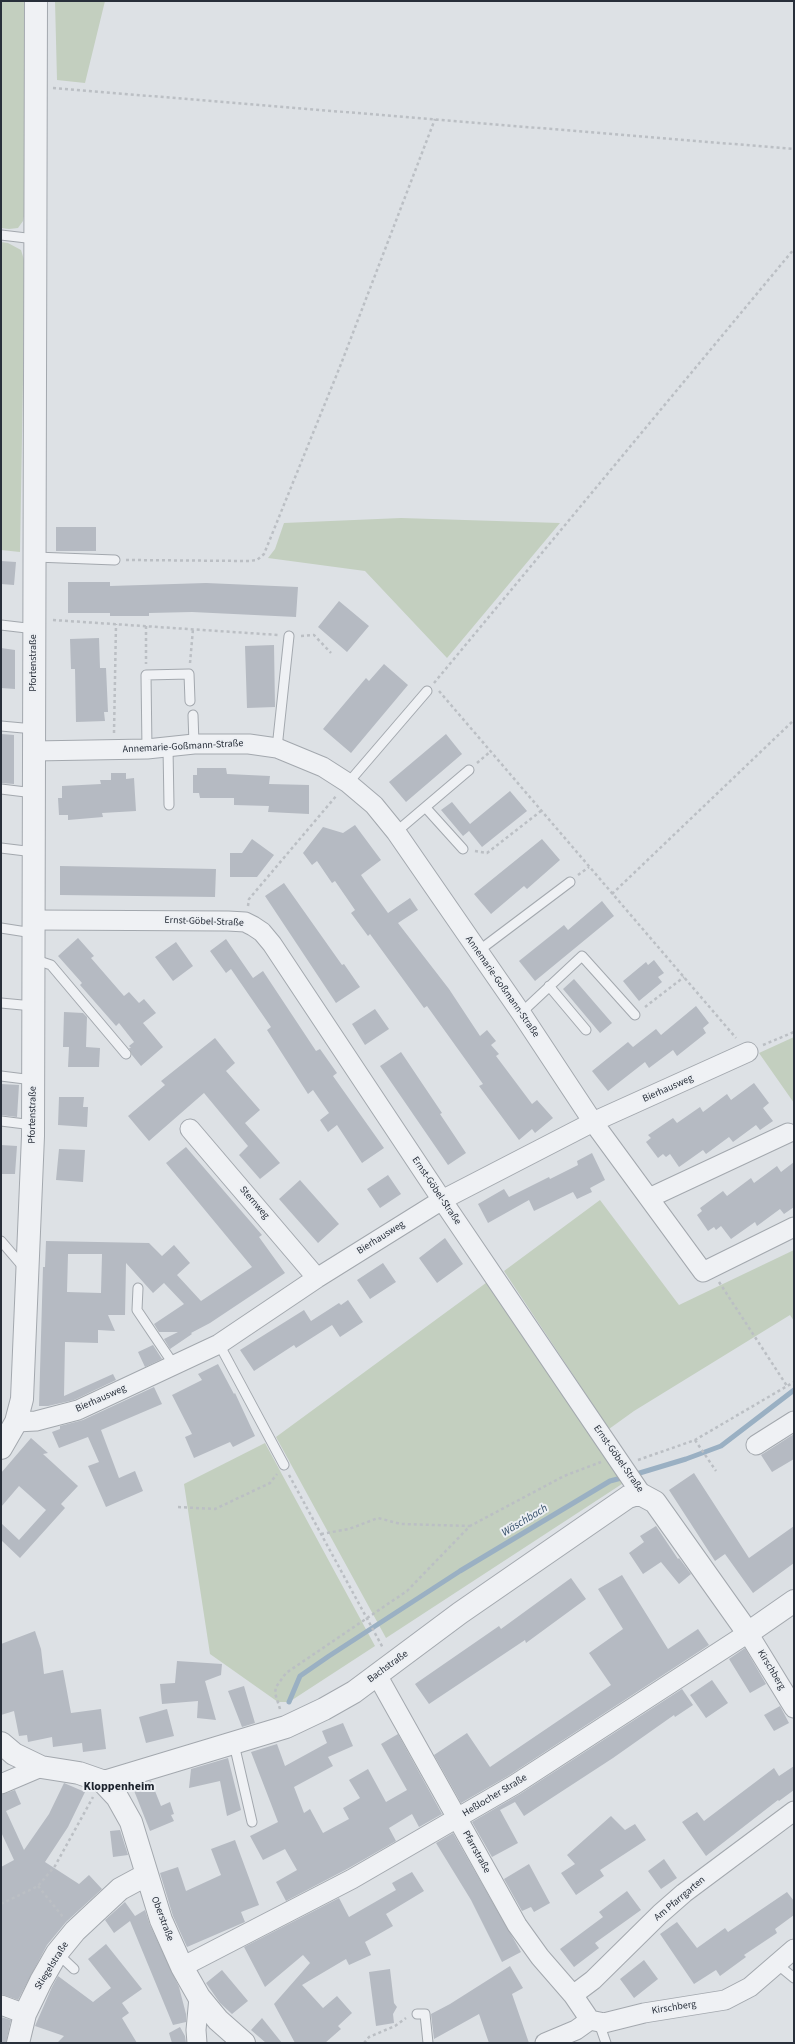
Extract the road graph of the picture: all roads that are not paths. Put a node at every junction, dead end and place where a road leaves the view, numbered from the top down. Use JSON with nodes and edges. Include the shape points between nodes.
{"nodes":[{"id":1,"x":36,"y":1,"type":"edge"},
{"id":2,"x":1,"y":235,"type":"edge"},
{"id":3,"x":35,"y":239,"type":"junction"},
{"id":4,"x":35,"y":558,"type":"junction"},
{"id":5,"x":115,"y":560,"type":"road end"},
{"id":6,"x":35,"y":624,"type":"junction"},
{"id":7,"x":1,"y":625,"type":"edge"},
{"id":8,"x":289,"y":636,"type":"road end"},
{"id":9,"x":427,"y":691,"type":"road end"},
{"id":10,"x":190,"y":701,"type":"dead end"},
{"id":11,"x":193,"y":715,"type":"dead end"},
{"id":12,"x":1,"y":726,"type":"edge"},
{"id":13,"x":34,"y":729,"type":"junction"},
{"id":14,"x":194,"y":744,"type":"junction"},
{"id":15,"x":168,"y":748,"type":"junction"},
{"id":16,"x":276,"y":748,"type":"junction"},
{"id":17,"x":147,"y":749,"type":"junction"},
{"id":18,"x":34,"y":751,"type":"junction"},
{"id":19,"x":469,"y":770,"type":"road end"},
{"id":20,"x":348,"y":783,"type":"junction"},
{"id":21,"x":1,"y":789,"type":"edge"},
{"id":22,"x":34,"y":793,"type":"junction"},
{"id":23,"x":169,"y":805,"type":"dead end"},
{"id":24,"x":426,"y":808,"type":"junction"},
{"id":25,"x":396,"y":832,"type":"junction"},
{"id":26,"x":1,"y":848,"type":"edge"},
{"id":27,"x":463,"y":849,"type":"road end"},
{"id":28,"x":34,"y":852,"type":"junction"},
{"id":29,"x":570,"y":882,"type":"dead end"},
{"id":30,"x":33,"y":927,"type":"junction"},
{"id":31,"x":1,"y":928,"type":"edge"},
{"id":32,"x":477,"y":952,"type":"junction"},
{"id":33,"x":33,"y":959,"type":"junction"},
{"id":34,"x":549,"y":986,"type":"junction"},
{"id":35,"x":1,"y":1003,"type":"edge"},
{"id":36,"x":33,"y":1006,"type":"junction"},
{"id":37,"x":521,"y":1012,"type":"junction"},
{"id":38,"x":635,"y":1014,"type":"road end"},
{"id":39,"x":586,"y":1030,"type":"dead end"},
{"id":40,"x":748,"y":1052,"type":"road end"},
{"id":41,"x":126,"y":1054,"type":"dead end"},
{"id":42,"x":1,"y":1076,"type":"edge"},
{"id":43,"x":33,"y":1080,"type":"junction"},
{"id":44,"x":1,"y":1121,"type":"edge"},
{"id":45,"x":593,"y":1122,"type":"junction"},
{"id":46,"x":33,"y":1125,"type":"junction"},
{"id":47,"x":190,"y":1129,"type":"dead end"},
{"id":48,"x":788,"y":1133,"type":"dead end"},
{"id":49,"x":649,"y":1198,"type":"junction"},
{"id":50,"x":442,"y":1200,"type":"junction"},
{"id":51,"x":794,"y":1227,"type":"edge"},
{"id":52,"x":1,"y":1241,"type":"edge"},
{"id":53,"x":27,"y":1272,"type":"junction"},
{"id":54,"x":317,"y":1278,"type":"junction"},
{"id":55,"x":138,"y":1288,"type":"dead end"},
{"id":56,"x":219,"y":1344,"type":"junction"},
{"id":57,"x":174,"y":1365,"type":"junction"},
{"id":58,"x":794,"y":1421,"type":"edge"},
{"id":59,"x":16,"y":1422,"type":"junction"},
{"id":60,"x":756,"y":1445,"type":"dead end"},
{"id":61,"x":1,"y":1448,"type":"edge"},
{"id":62,"x":284,"y":1465,"type":"road end"},
{"id":63,"x":639,"y":1491,"type":"junction"},
{"id":64,"x":794,"y":1601,"type":"edge"},
{"id":65,"x":748,"y":1633,"type":"junction"},
{"id":66,"x":377,"y":1675,"type":"junction"},
{"id":67,"x":794,"y":1708,"type":"edge"},
{"id":68,"x":1,"y":1743,"type":"edge"},
{"id":69,"x":234,"y":1744,"type":"junction"},
{"id":70,"x":41,"y":1767,"type":"junction"},
{"id":71,"x":103,"y":1781,"type":"junction"},
{"id":72,"x":1,"y":1784,"type":"edge"},
{"id":73,"x":794,"y":1811,"type":"edge"},
{"id":74,"x":457,"y":1818,"type":"junction"},
{"id":75,"x":252,"y":1822,"type":"dead end"},
{"id":76,"x":146,"y":1875,"type":"junction"},
{"id":77,"x":794,"y":1949,"type":"edge"},
{"id":78,"x":57,"y":1953,"type":"junction"},
{"id":79,"x":777,"y":1964,"type":"junction"},
{"id":80,"x":182,"y":1967,"type":"junction"},
{"id":81,"x":74,"y":1969,"type":"dead end"},
{"id":82,"x":794,"y":1978,"type":"edge"},
{"id":83,"x":573,"y":1995,"type":"junction"},
{"id":84,"x":199,"y":1997,"type":"junction"},
{"id":85,"x":1,"y":2005,"type":"edge"},
{"id":86,"x":25,"y":2014,"type":"junction"},
{"id":87,"x":417,"y":2014,"type":"road end"},
{"id":88,"x":594,"y":2021,"type":"junction"},
{"id":89,"x":18,"y":2043,"type":"edge"},
{"id":90,"x":197,"y":2043,"type":"edge"},
{"id":91,"x":244,"y":2043,"type":"edge"},
{"id":92,"x":428,"y":2043,"type":"edge"},
{"id":93,"x":545,"y":2043,"type":"edge"},
{"id":94,"x":606,"y":2043,"type":"edge"}],
"edges":[{"from":1,"to":3,"type":"street","name":"Pfortenstraße"},
{"from":2,"to":3,"type":"lane"},
{"from":3,"to":4,"type":"street","name":"Pfortenstraße"},
{"from":4,"to":5,"type":"lane"},
{"from":4,"to":6,"type":"street","name":"Pfortenstraße"},
{"from":6,"to":7,"type":"lane"},
{"from":6,"to":13,"type":"street","name":"Pfortenstraße"},
{"from":8,"to":16,"type":"lane"},
{"from":9,"to":20,"type":"lane"},
{"from":10,"to":17,"type":"lane","via":[[189,674],[146,675]]},
{"from":11,"to":14,"type":"lane"},
{"from":12,"to":13,"type":"lane"},
{"from":13,"to":18,"type":"street","name":"Pfortenstraße"},
{"from":14,"to":15,"type":"street","name":"Annemarie-Goßmann-Straße"},
{"from":14,"to":16,"type":"street","name":"Annemarie-Goßmann-Straße","via":[[249,744]]},
{"from":15,"to":17,"type":"street","name":"Annemarie-Goßmann-Straße"},
{"from":15,"to":23,"type":"lane"},
{"from":16,"to":20,"type":"street","name":"Annemarie-Goßmann-Straße","via":[[323,768]]},
{"from":17,"to":18,"type":"street","name":"Annemarie-Goßmann-Straße"},
{"from":18,"to":22,"type":"street","name":"Pfortenstraße"},
{"from":19,"to":24,"type":"lane"},
{"from":20,"to":25,"type":"street","name":"Annemarie-Goßmann-Straße","via":[[374,805]]},
{"from":21,"to":22,"type":"lane"},
{"from":22,"to":28,"type":"street","name":"Pfortenstraße"},
{"from":24,"to":25,"type":"lane"},
{"from":24,"to":27,"type":"lane"},
{"from":25,"to":32,"type":"street","name":"Annemarie-Goßmann-Straße"},
{"from":26,"to":28,"type":"lane"},
{"from":28,"to":30,"type":"street","name":"Pfortenstraße"},
{"from":29,"to":32,"type":"lane"},
{"from":30,"to":31,"type":"lane"},
{"from":30,"to":33,"type":"street","name":"Pfortenstraße"},
{"from":30,"to":50,"type":"street","name":"Ernst-Göbel-Straße","via":[[245,922],[258,929],[272,944]]},
{"from":32,"to":37,"type":"street","name":"Annemarie-Goßmann-Straße"},
{"from":33,"to":36,"type":"street","name":"Pfortenstraße"},
{"from":33,"to":41,"type":"lane","via":[[51,966]]},
{"from":34,"to":37,"type":"lane"},
{"from":34,"to":38,"type":"lane","via":[[582,956]]},
{"from":34,"to":39,"type":"lane"},
{"from":35,"to":36,"type":"lane"},
{"from":36,"to":43,"type":"street","name":"Pfortenstraße"},
{"from":37,"to":45,"type":"street","name":"Annemarie-Goßmann-Straße"},
{"from":40,"to":45,"type":"street","name":"Bierhausweg"},
{"from":42,"to":43,"type":"lane"},
{"from":43,"to":46,"type":"street","name":"Pfortenstraße"},
{"from":44,"to":46,"type":"lane"},
{"from":45,"to":49,"type":"street","name":"Annemarie-Goßmann-Straße"},
{"from":45,"to":50,"type":"street","name":"Bierhausweg"},
{"from":46,"to":53,"type":"street","name":"Pfortenstraße"},
{"from":47,"to":54,"type":"street","name":"Sternweg"},
{"from":48,"to":49,"type":"street"},
{"from":49,"to":51,"type":"street","name":"Annemarie-Goßmann-Straße","via":[[703,1272]]},
{"from":50,"to":54,"type":"street","name":"Bierhausweg"},
{"from":50,"to":63,"type":"street","name":"Ernst-Göbel-Straße"},
{"from":52,"to":53,"type":"lane"},
{"from":53,"to":59,"type":"street","name":"Pfortenstraße","via":[[22,1399]]},
{"from":54,"to":56,"type":"street","name":"Bierhausweg"},
{"from":55,"to":57,"type":"lane","via":[[137,1310]]},
{"from":56,"to":57,"type":"street","name":"Bierhausweg"},
{"from":56,"to":62,"type":"lane"},
{"from":57,"to":59,"type":"street","name":"Bierhausweg","via":[[78,1410],[36,1421]]},
{"from":58,"to":60,"type":"street"},
{"from":59,"to":61,"type":"street","name":"Pfortenstraße"},
{"from":63,"to":65,"type":"street","name":"Ernst-Göbel-Straße","via":[[655,1502]]},
{"from":63,"to":66,"type":"street","name":"Bachstraße","via":[[460,1613]]},
{"from":64,"to":65,"type":"street","name":"Heßlocher Straße"},
{"from":65,"to":67,"type":"street","name":"Kirschberg"},
{"from":65,"to":74,"type":"street","name":"Heßlocher Straße","via":[[589,1738]]},
{"from":66,"to":69,"type":"street","name":"Bachstraße","via":[[324,1709],[286,1727]]},
{"from":66,"to":74,"type":"street","name":"Pfarrstraße"},
{"from":68,"to":70,"type":"street","via":[[14,1754]]},
{"from":69,"to":71,"type":"street","name":"Bachstraße"},
{"from":69,"to":75,"type":"lane"},
{"from":70,"to":71,"type":"street"},
{"from":70,"to":72,"type":"street"},
{"from":71,"to":76,"type":"street","name":"Oberstraße","via":[[117,1797],[131,1822]]},
{"from":73,"to":83,"type":"street","name":"Am Pfarrgarten","via":[[684,1893],[593,1980]]},
{"from":74,"to":80,"type":"street","name":"Heßlocher Straße","via":[[352,1879]]},
{"from":74,"to":83,"type":"street","name":"Pfarrstraße","via":[[517,1925],[540,1957]]},
{"from":76,"to":78,"type":"street","name":"Stiegelstraße","via":[[120,1889],[75,1931]]},
{"from":76,"to":80,"type":"street","name":"Oberstraße"},
{"from":77,"to":79,"type":"street","name":"Kirschberg"},
{"from":78,"to":81,"type":"lane"},
{"from":78,"to":86,"type":"street","name":"Stiegelstraße"},
{"from":79,"to":82,"type":"lane"},
{"from":79,"to":88,"type":"street","name":"Kirschberg","via":[[750,1987],[725,2000],[644,2013],[610,2022]]},
{"from":80,"to":84,"type":"street","name":"Oberstraße"},
{"from":83,"to":88,"type":"street","name":"Pfarrstraße"},
{"from":84,"to":90,"type":"street"},
{"from":84,"to":91,"type":"street","name":"Oberstraße","via":[[218,2020]]},
{"from":85,"to":86,"type":"street"},
{"from":86,"to":89,"type":"street","name":"Stiegelstraße"},
{"from":87,"to":92,"type":"lane","via":[[425,2014]]},
{"from":88,"to":93,"type":"street","name":"Kirschberg"},
{"from":88,"to":94,"type":"lane"}]}
